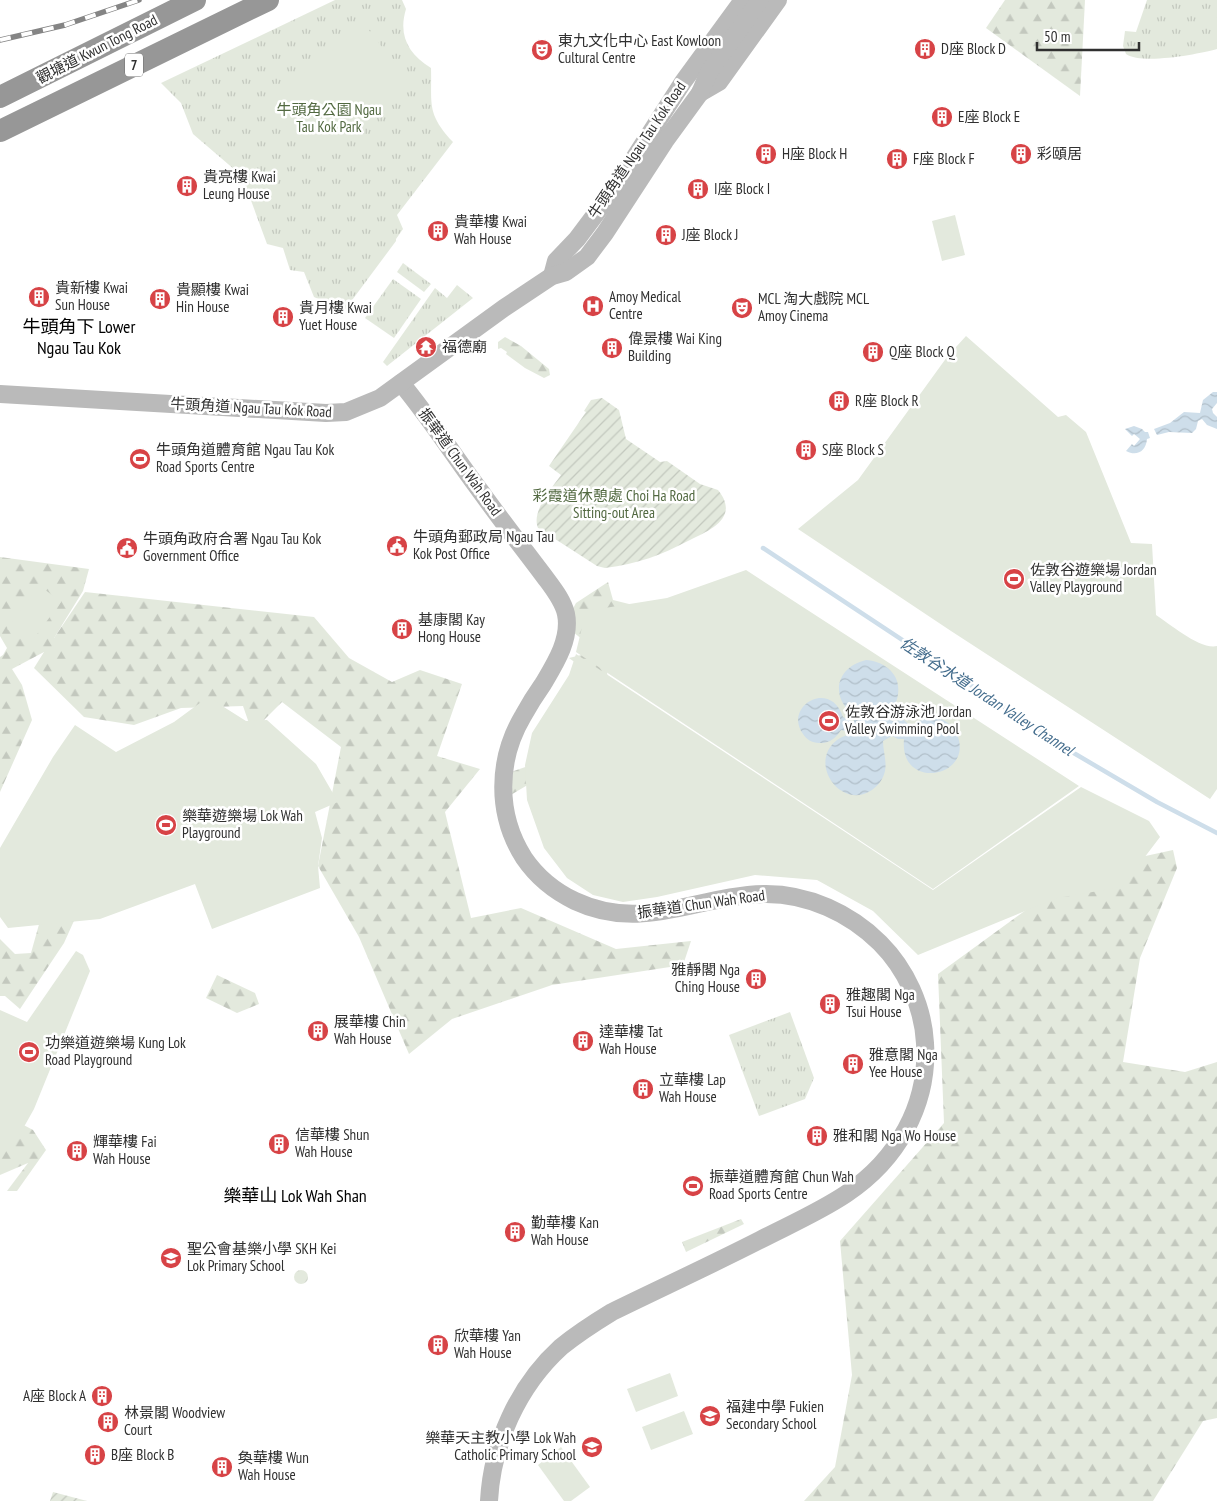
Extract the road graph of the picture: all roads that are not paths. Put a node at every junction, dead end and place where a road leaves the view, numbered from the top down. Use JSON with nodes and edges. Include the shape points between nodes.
{"nodes":[{"id":1,"x":195,"y":0,"type":"edge"},
{"id":2,"x":268,"y":0,"type":"edge"},
{"id":3,"x":778,"y":0,"type":"edge"},
{"id":4,"x":753,"y":2,"type":"edge"},
{"id":5,"x":700,"y":93,"type":"junction"},
{"id":6,"x":0,"y":97,"type":"edge"},
{"id":7,"x":0,"y":131,"type":"edge"},
{"id":8,"x":552,"y":276,"type":"junction"},
{"id":9,"x":401,"y":383,"type":"junction"},
{"id":10,"x":0,"y":394,"type":"edge"},
{"id":11,"x":489,"y":1501,"type":"edge"}],
"edges":[{"from":1,"to":6,"type":"highway","name":"觀塘道 Kwun Tong Road","number":"7"},
{"from":2,"to":7,"type":"highway","name":"觀塘道 Kwun Tong Road","number":"7"},
{"from":3,"to":5,"type":"main road","name":"牛頭角道 Ngau Tau Kok Road","via":[[719,82]]},
{"from":4,"to":5,"type":"main road","name":"牛頭角道 Ngau Tau Kok Road","via":[[709,72]]},
{"from":4,"to":8,"type":"main road","name":"牛頭角道 Ngau Tau Kok Road","via":[[683,82],[616,186],[578,239],[556,261]]},
{"from":5,"to":8,"type":"main road","name":"牛頭角道 Ngau Tau Kok Road","via":[[587,257],[566,272]]},
{"from":8,"to":9,"type":"main road","name":"牛頭角道 Ngau Tau Kok Road"},
{"from":9,"to":10,"type":"main road","name":"牛頭角道 Ngau Tau Kok Road","via":[[358,408],[326,413]]},
{"from":9,"to":11,"type":"main road","name":"振華道 Chun Wah Road","via":[[552,586],[566,613],[565,638],[559,656],[515,731],[503,774],[507,820],[515,841],[533,869],[568,898],[619,914],[651,913],[765,894],[822,904],[858,924],[894,958],[910,986],[925,1038],[920,1100],[902,1138],[878,1169],[828,1205],[612,1312],[560,1348],[533,1378],[511,1414],[494,1462]]}]}
